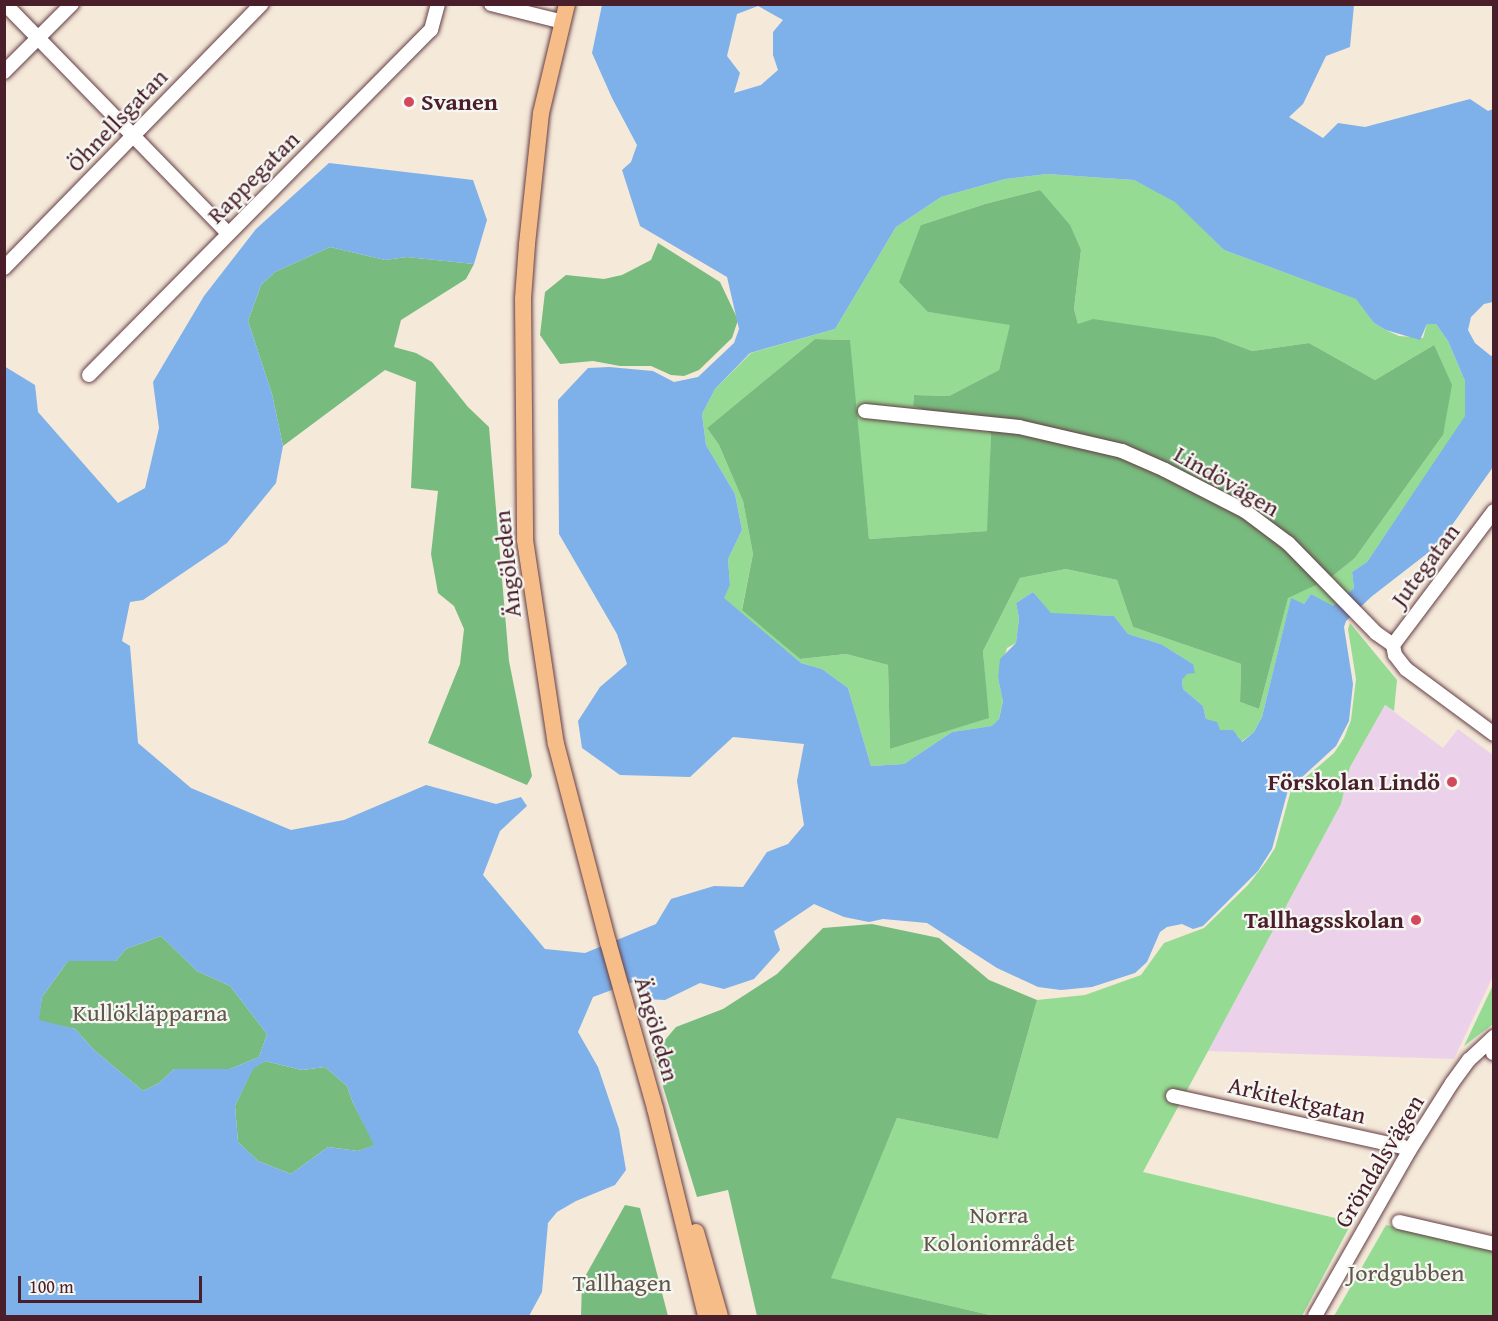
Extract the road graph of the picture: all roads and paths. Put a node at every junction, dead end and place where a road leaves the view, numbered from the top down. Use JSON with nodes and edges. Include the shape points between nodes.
{"nodes":[{"id":1,"x":5,"y":4,"type":"edge"},
{"id":2,"x":72,"y":4,"type":"edge"},
{"id":3,"x":262,"y":4,"type":"edge"},
{"id":4,"x":438,"y":4,"type":"edge"},
{"id":5,"x":491,"y":4,"type":"edge"},
{"id":6,"x":567,"y":4,"type":"edge"},
{"id":7,"x":563,"y":22,"type":"junction"},
{"id":8,"x":38,"y":39,"type":"junction"},
{"id":9,"x":4,"y":72,"type":"edge"},
{"id":10,"x":134,"y":136,"type":"junction"},
{"id":11,"x":228,"y":233,"type":"junction"},
{"id":12,"x":4,"y":268,"type":"edge"},
{"id":13,"x":89,"y":375,"type":"dead end"},
{"id":14,"x":865,"y":411,"type":"dead end"},
{"id":15,"x":1494,"y":511,"type":"edge"},
{"id":16,"x":1393,"y":645,"type":"junction"},
{"id":17,"x":1494,"y":734,"type":"edge"},
{"id":18,"x":1494,"y":1037,"type":"edge"},
{"id":19,"x":1173,"y":1096,"type":"dead end"},
{"id":20,"x":655,"y":1108,"type":"junction"},
{"id":21,"x":1409,"y":1151,"type":"junction"},
{"id":22,"x":1399,"y":1222,"type":"dead end"},
{"id":23,"x":1494,"y":1244,"type":"edge"},
{"id":24,"x":706,"y":1317,"type":"edge"},
{"id":25,"x":720,"y":1317,"type":"edge"},
{"id":26,"x":1315,"y":1317,"type":"edge"}],
"edges":[{"from":1,"to":8,"type":"street"},
{"from":2,"to":8,"type":"street"},
{"from":3,"to":10,"type":"street","name":"Öhnellsgatan"},
{"from":4,"to":11,"type":"street","name":"Rappegatan","via":[[431,30]]},
{"from":5,"to":7,"type":"street"},
{"from":6,"to":7,"type":"main road","name":"Ängöleden"},
{"from":7,"to":20,"type":"main road","name":"Ängöleden","via":[[541,113],[523,298],[525,540],[556,744]]},
{"from":8,"to":9,"type":"street"},
{"from":8,"to":10,"type":"street"},
{"from":10,"to":11,"type":"street"},
{"from":10,"to":12,"type":"street","name":"Öhnellsgatan"},
{"from":11,"to":13,"type":"street","name":"Rappegatan"},
{"from":14,"to":16,"type":"street","name":"Lindövägen","via":[[1019,427],[1122,451],[1166,470],[1245,511],[1288,543],[1376,633]]},
{"from":15,"to":16,"type":"street","name":"Jutegatan"},
{"from":16,"to":17,"type":"street","name":"Lindövägen","via":[[1395,655],[1406,669]]},
{"from":18,"to":21,"type":"street","name":"Gröndalsvägen","via":[[1469,1060]]},
{"from":19,"to":21,"type":"street","name":"Arkitektgatan"},
{"from":20,"to":24,"type":"main road","name":"Ängöleden"},
{"from":20,"to":25,"type":"main road","name":"Ängöleden"},
{"from":21,"to":26,"type":"street","name":"Gröndalsvägen"},
{"from":22,"to":23,"type":"street"}]}
